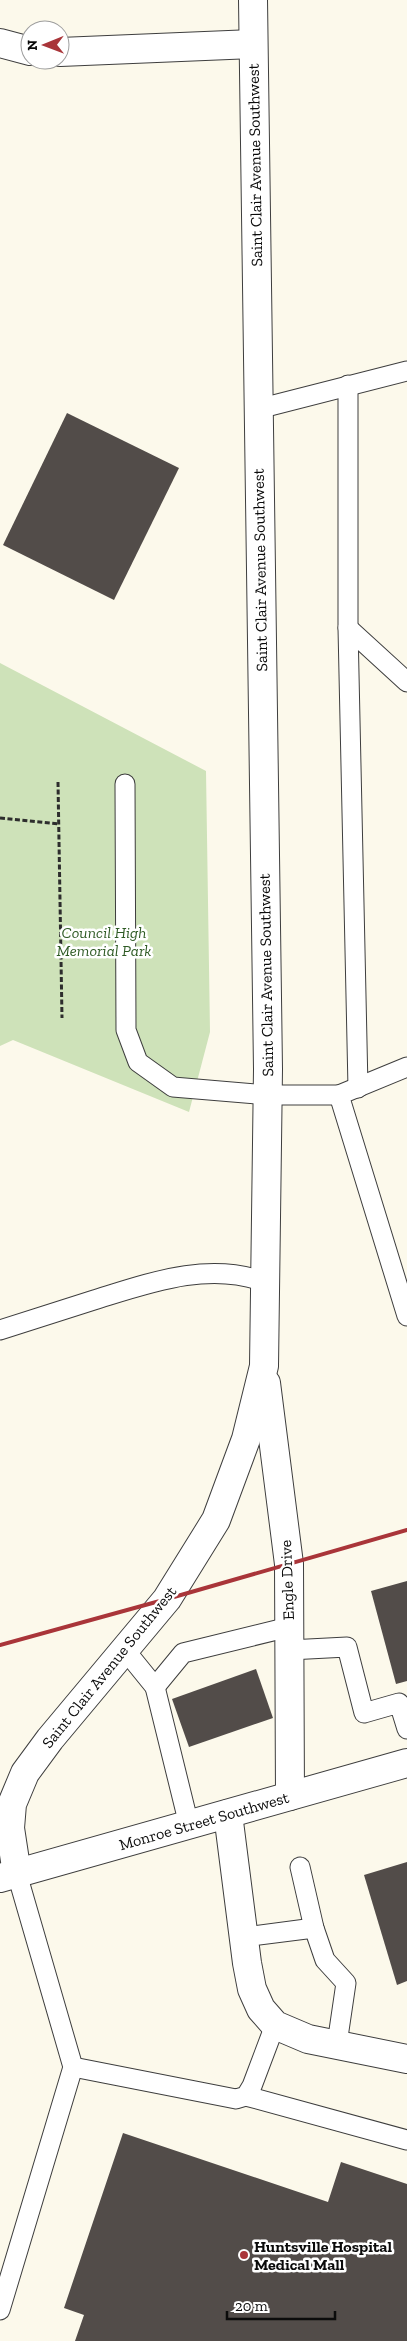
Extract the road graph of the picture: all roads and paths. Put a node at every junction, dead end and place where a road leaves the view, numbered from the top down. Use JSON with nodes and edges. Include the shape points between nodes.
{"nodes":[{"id":1,"x":253,"y":0,"type":"edge"},
{"id":2,"x":0,"y":43,"type":"edge"},
{"id":3,"x":253,"y":44,"type":"junction"},
{"id":4,"x":20,"y":48,"type":"edge"},
{"id":5,"x":70,"y":52,"type":"edge"},
{"id":6,"x":407,"y":371,"type":"edge"},
{"id":7,"x":348,"y":385,"type":"junction"},
{"id":8,"x":258,"y":410,"type":"junction"},
{"id":9,"x":348,"y":628,"type":"junction"},
{"id":10,"x":407,"y":682,"type":"edge"},
{"id":11,"x":58,"y":782,"type":"dead end"},
{"id":12,"x":125,"y":784,"type":"dead end"},
{"id":13,"x":0,"y":818,"type":"edge"},
{"id":14,"x":59,"y":824,"type":"junction"},
{"id":15,"x":62,"y":1018,"type":"dead end"},
{"id":16,"x":407,"y":1067,"type":"edge"},
{"id":17,"x":358,"y":1088,"type":"junction"},
{"id":18,"x":268,"y":1095,"type":"junction"},
{"id":19,"x":339,"y":1095,"type":"junction"},
{"id":20,"x":265,"y":1282,"type":"junction"},
{"id":21,"x":407,"y":1316,"type":"edge"},
{"id":22,"x":0,"y":1330,"type":"edge"},
{"id":23,"x":264,"y":1366,"type":"junction"},
{"id":24,"x":289,"y":1638,"type":"junction"},
{"id":25,"x":126,"y":1650,"type":"junction"},
{"id":26,"x":155,"y":1687,"type":"junction"},
{"id":27,"x":407,"y":1729,"type":"edge"},
{"id":28,"x":407,"y":1763,"type":"edge"},
{"id":29,"x":290,"y":1796,"type":"junction"},
{"id":30,"x":228,"y":1814,"type":"junction"},
{"id":31,"x":189,"y":1825,"type":"junction"},
{"id":32,"x":300,"y":1867,"type":"dead end"},
{"id":33,"x":8,"y":1876,"type":"edge"},
{"id":34,"x":314,"y":1928,"type":"junction"},
{"id":35,"x":244,"y":1937,"type":"junction"},
{"id":36,"x":275,"y":2025,"type":"junction"},
{"id":37,"x":337,"y":2044,"type":"junction"},
{"id":38,"x":407,"y":2059,"type":"edge"},
{"id":39,"x":73,"y":2067,"type":"junction"},
{"id":40,"x":246,"y":2096,"type":"junction"},
{"id":41,"x":407,"y":2140,"type":"edge"},
{"id":42,"x":0,"y":2310,"type":"edge"}],
"edges":[{"from":1,"to":3,"type":"street","name":"Saint Clair Avenue Southwest"},
{"from":2,"to":4,"type":"street"},
{"from":3,"to":5,"type":"street"},
{"from":3,"to":8,"type":"street","name":"Saint Clair Avenue Southwest"},
{"from":6,"to":7,"type":"lane"},
{"from":7,"to":8,"type":"lane"},
{"from":7,"to":9,"type":"lane"},
{"from":8,"to":18,"type":"street","name":"Saint Clair Avenue Southwest"},
{"from":9,"to":10,"type":"lane"},
{"from":9,"to":17,"type":"lane"},
{"from":11,"to":14,"type":"path"},
{"from":12,"to":18,"type":"lane","via":[[126,1030],[138,1062],[173,1087]]},
{"from":13,"to":14,"type":"path"},
{"from":14,"to":15,"type":"path"},
{"from":16,"to":17,"type":"lane"},
{"from":17,"to":19,"type":"lane"},
{"from":18,"to":19,"type":"lane"},
{"from":18,"to":20,"type":"street","name":"Saint Clair Avenue Southwest"},
{"from":19,"to":21,"type":"lane"},
{"from":20,"to":22,"type":"lane","via":[[249,1276],[222,1274],[162,1278]]},
{"from":20,"to":23,"type":"street","name":"Saint Clair Avenue Southwest"},
{"from":23,"to":24,"type":"street","name":"Engle Drive","via":[[289,1564]]},
{"from":23,"to":25,"type":"street","name":"Saint Clair Avenue Southwest","via":[[246,1439],[216,1520],[167,1599]]},
{"from":24,"to":26,"type":"lane","via":[[183,1653]]},
{"from":24,"to":27,"type":"lane","via":[[347,1647],[364,1713],[399,1703]]},
{"from":24,"to":29,"type":"street","name":"Engle Drive"},
{"from":25,"to":26,"type":"lane"},
{"from":25,"to":33,"type":"street","name":"Saint Clair Avenue Southwest","via":[[25,1773],[12,1804]]},
{"from":26,"to":31,"type":"lane"},
{"from":28,"to":29,"type":"street","name":"Monroe Street Southwest"},
{"from":29,"to":30,"type":"street","name":"Monroe Street Southwest"},
{"from":30,"to":31,"type":"street","name":"Monroe Street Southwest"},
{"from":30,"to":35,"type":"street"},
{"from":31,"to":33,"type":"street","name":"Monroe Street Southwest"},
{"from":32,"to":34,"type":"lane"},
{"from":33,"to":39,"type":"lane"},
{"from":34,"to":35,"type":"lane"},
{"from":34,"to":37,"type":"lane","via":[[325,1960],[346,1984]]},
{"from":35,"to":36,"type":"street","via":[[252,1988],[261,2010]]},
{"from":36,"to":37,"type":"street","via":[[308,2039]]},
{"from":36,"to":40,"type":"lane"},
{"from":37,"to":38,"type":"street"},
{"from":39,"to":40,"type":"lane","via":[[236,2099]]},
{"from":39,"to":42,"type":"lane"},
{"from":40,"to":41,"type":"lane"}]}
